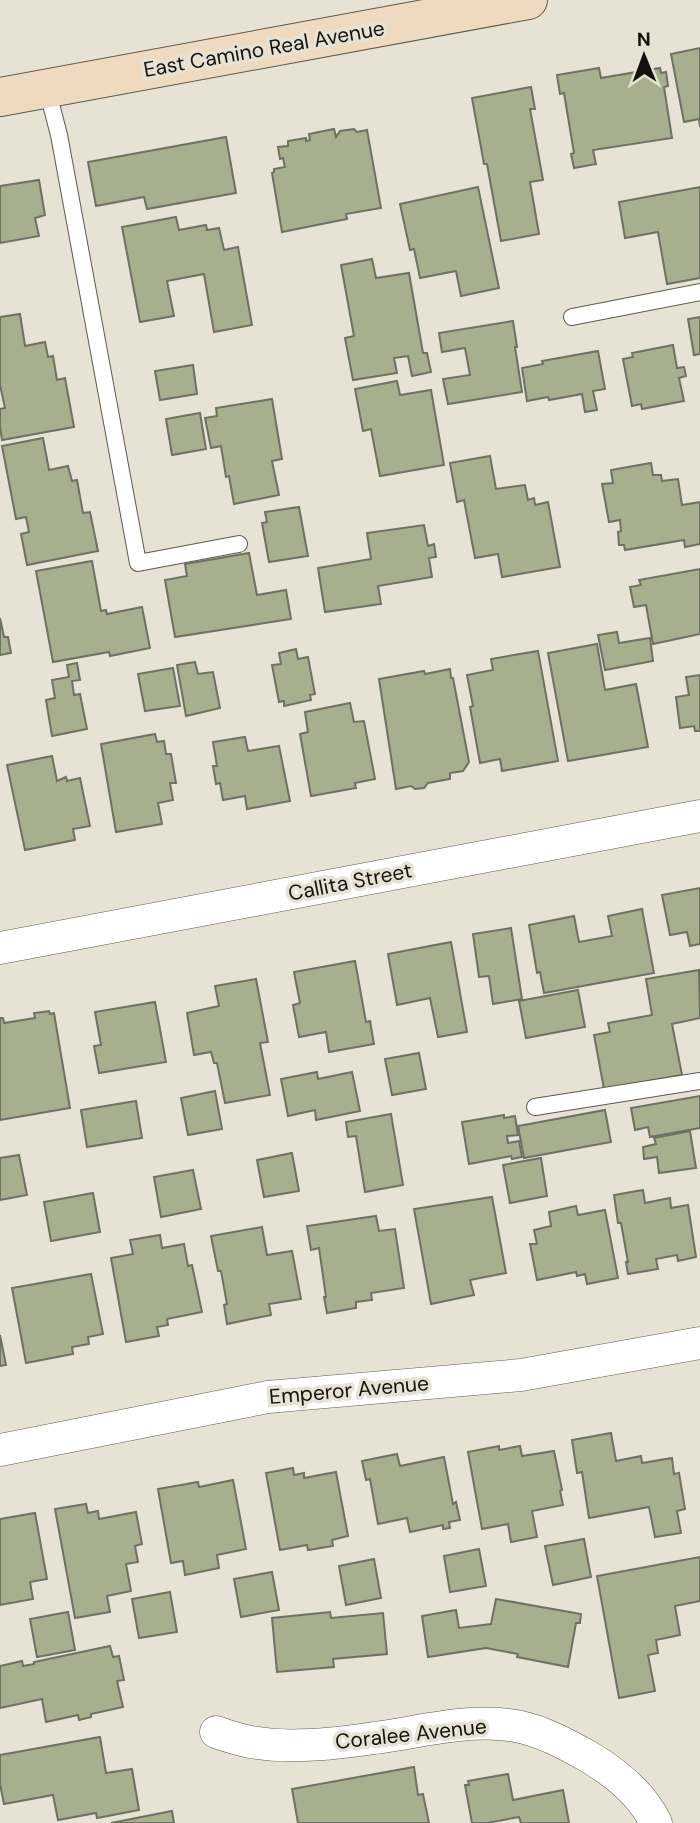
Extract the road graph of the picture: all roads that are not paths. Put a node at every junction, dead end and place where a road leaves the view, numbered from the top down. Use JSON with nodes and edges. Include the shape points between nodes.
{"nodes":[{"id":1,"x":528,"y":0,"type":"edge"},
{"id":2,"x":467,"y":6,"type":"edge"},
{"id":3,"x":47,"y":89,"type":"junction"},
{"id":4,"x":0,"y":97,"type":"edge"},
{"id":5,"x":700,"y":292,"type":"edge"},
{"id":6,"x":572,"y":317,"type":"dead end"},
{"id":7,"x":239,"y":544,"type":"dead end"},
{"id":8,"x":700,"y":816,"type":"edge"},
{"id":9,"x":0,"y":948,"type":"edge"},
{"id":10,"x":700,"y":1081,"type":"edge"},
{"id":11,"x":535,"y":1108,"type":"dead end"},
{"id":12,"x":700,"y":1343,"type":"edge"},
{"id":13,"x":0,"y":1450,"type":"edge"},
{"id":14,"x":216,"y":1732,"type":"dead end"},
{"id":15,"x":656,"y":1823,"type":"edge"}],
"edges":[{"from":1,"to":2,"type":"street","name":"East Camino Real Avenue"},
{"from":2,"to":3,"type":"street","name":"East Camino Real Avenue"},
{"from":3,"to":4,"type":"street","name":"East Camino Real Avenue"},
{"from":3,"to":7,"type":"lane","via":[[138,563]]},
{"from":5,"to":6,"type":"lane"},
{"from":8,"to":9,"type":"street","name":"Callita Street"},
{"from":10,"to":11,"type":"lane"},
{"from":12,"to":13,"type":"street","name":"Emperor Avenue","via":[[521,1374],[268,1397]]},
{"from":14,"to":15,"type":"street","name":"Coralee Avenue","via":[[279,1745],[374,1738],[477,1723],[518,1727],[558,1740],[627,1783]]}]}
